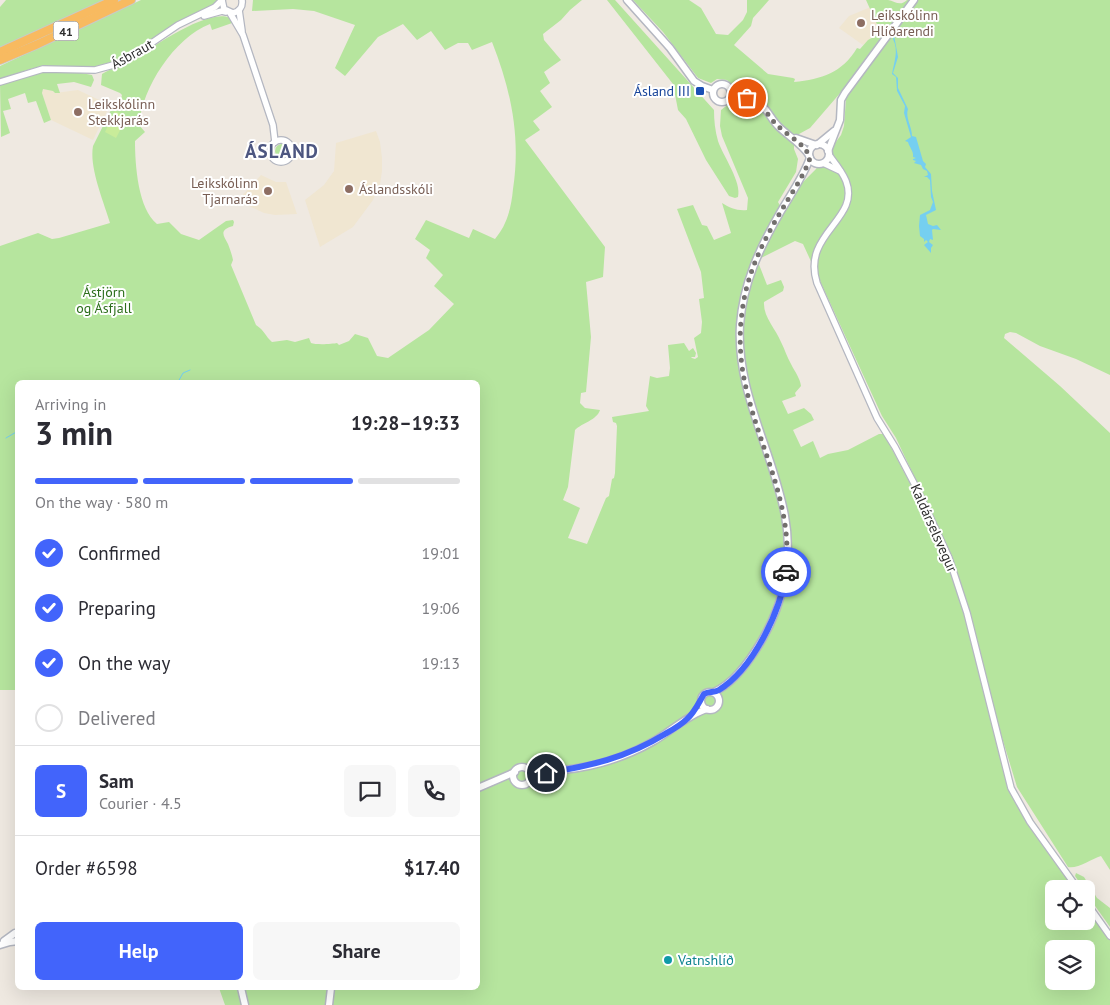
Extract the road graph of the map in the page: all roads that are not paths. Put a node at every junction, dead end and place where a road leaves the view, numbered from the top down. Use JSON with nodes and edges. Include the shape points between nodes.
{"nodes":[{"id":1,"x":114,"y":0,"type":"edge"},
{"id":2,"x":131,"y":0,"type":"edge"},
{"id":3,"x":222,"y":0,"type":"edge"},
{"id":4,"x":627,"y":0,"type":"edge"},
{"id":5,"x":914,"y":0,"type":"edge"},
{"id":6,"x":242,"y":1,"type":"edge"},
{"id":7,"x":239,"y":10,"type":"junction"},
{"id":8,"x":229,"y":12,"type":"junction"},
{"id":9,"x":199,"y":16,"type":"junction"},
{"id":10,"x":243,"y":36,"type":"junction"},
{"id":11,"x":0,"y":52,"type":"edge"},
{"id":12,"x":0,"y":60,"type":"edge"},
{"id":13,"x":0,"y":82,"type":"edge"},
{"id":14,"x":713,"y":90,"type":"junction"},
{"id":15,"x":731,"y":94,"type":"junction"},
{"id":16,"x":273,"y":124,"type":"junction"},
{"id":17,"x":836,"y":128,"type":"junction"},
{"id":18,"x":793,"y":137,"type":"junction"},
{"id":19,"x":285,"y":140,"type":"junction"},
{"id":20,"x":275,"y":142,"type":"junction"},
{"id":21,"x":816,"y":145,"type":"junction"},
{"id":22,"x":828,"y":153,"type":"junction"},
{"id":23,"x":809,"y":157,"type":"junction"},
{"id":24,"x":820,"y":164,"type":"junction"},
{"id":25,"x":842,"y":173,"type":"junction"},
{"id":26,"x":801,"y":177,"type":"junction"},
{"id":27,"x":730,"y":681,"type":"junction"},
{"id":28,"x":714,"y":692,"type":"junction"},
{"id":29,"x":701,"y":700,"type":"junction"},
{"id":30,"x":720,"y":702,"type":"junction"},
{"id":31,"x":707,"y":709,"type":"junction"},
{"id":32,"x":688,"y":719,"type":"junction"},
{"id":33,"x":570,"y":770,"type":"junction"},
{"id":34,"x":529,"y":771,"type":"junction"},
{"id":35,"x":515,"y":772,"type":"junction"},
{"id":36,"x":515,"y":781,"type":"junction"},
{"id":37,"x":529,"y":782,"type":"junction"},
{"id":38,"x":486,"y":784,"type":"junction"},
{"id":39,"x":480,"y":787,"type":"edge"},
{"id":40,"x":1072,"y":880,"type":"edge"},
{"id":41,"x":1095,"y":915,"type":"edge"},
{"id":42,"x":15,"y":932,"type":"edge"},
{"id":43,"x":1110,"y":936,"type":"edge"},
{"id":44,"x":15,"y":941,"type":"edge"},
{"id":45,"x":0,"y":944,"type":"edge"},
{"id":46,"x":236,"y":990,"type":"edge"},
{"id":47,"x":241,"y":990,"type":"edge"},
{"id":48,"x":331,"y":990,"type":"edge"},
{"id":49,"x":335,"y":990,"type":"edge"},
{"id":50,"x":240,"y":1005,"type":"edge"},
{"id":51,"x":245,"y":1005,"type":"edge"},
{"id":52,"x":329,"y":1005,"type":"edge"},
{"id":53,"x":333,"y":1005,"type":"edge"}],
"edges":[{"from":1,"to":11,"type":"highway","number":"41"},
{"from":2,"to":12,"type":"highway","number":"41"},
{"from":3,"to":8,"type":"street","via":[[222,7]]},
{"from":3,"to":9,"type":"street","name":"Ásbraut"},
{"from":4,"to":14,"type":"main road","via":[[694,80]]},
{"from":5,"to":17,"type":"main road","via":[[845,92]]},
{"from":6,"to":7,"type":"street"},
{"from":7,"to":8,"type":"street","name":"Ásbraut"},
{"from":7,"to":10,"type":"street"},
{"from":8,"to":9,"type":"street","name":"Ásbraut"},
{"from":8,"to":10,"type":"street"},
{"from":9,"to":13,"type":"street","name":"Ásbraut","via":[[110,66],[94,70],[43,69]]},
{"from":10,"to":16,"type":"street"},
{"from":14,"to":15,"type":"main road","via":[[724,83],[730,87]]},
{"from":14,"to":15,"type":"main road","via":[[714,97],[720,102]]},
{"from":15,"to":18,"type":"main road","via":[[759,104],[778,126]]},
{"from":16,"to":19,"type":"street"},
{"from":16,"to":20,"type":"street"},
{"from":17,"to":21,"type":"main road"},
{"from":17,"to":22,"type":"main road"},
{"from":18,"to":21,"type":"main road"},
{"from":18,"to":23,"type":"main road"},
{"from":19,"to":20,"type":"street"},
{"from":19,"to":20,"type":"street","via":[[291,145],[292,152],[288,160],[282,162],[271,154]]},
{"from":21,"to":22,"type":"main road","via":[[823,145]]},
{"from":21,"to":23,"type":"main road","via":[[810,150]]},
{"from":22,"to":24,"type":"main road","via":[[828,159]]},
{"from":22,"to":25,"type":"street","name":"Kaldárselsvegur"},
{"from":23,"to":24,"type":"main road","via":[[813,163]]},
{"from":23,"to":26,"type":"main road"},
{"from":24,"to":25,"type":"street","via":[[832,166]]},
{"from":24,"to":26,"type":"main road"},
{"from":25,"to":40,"type":"street","name":"Kaldárselsvegur","via":[[848,187],[847,200],[816,251],[813,269],[817,283],[877,418],[891,439],[949,558],[968,613],[1013,794]]},
{"from":26,"to":27,"type":"main road","via":[[756,258],[742,311],[740,343],[743,373],[783,507],[788,550],[783,587],[774,616],[758,647]]},
{"from":27,"to":28,"type":"main road"},
{"from":27,"to":30,"type":"main road"},
{"from":28,"to":29,"type":"main road","via":[[706,693]]},
{"from":28,"to":30,"type":"main road"},
{"from":29,"to":31,"type":"main road"},
{"from":29,"to":32,"type":"main road"},
{"from":30,"to":31,"type":"main road","via":[[715,709]]},
{"from":31,"to":32,"type":"main road"},
{"from":32,"to":33,"type":"main road","via":[[632,752]]},
{"from":33,"to":34,"type":"main road","via":[[538,774]]},
{"from":33,"to":37,"type":"main road"},
{"from":34,"to":35,"type":"main road","via":[[521,768]]},
{"from":34,"to":37,"type":"main road"},
{"from":35,"to":36,"type":"main road"},
{"from":35,"to":38,"type":"main road"},
{"from":36,"to":37,"type":"main road","via":[[520,785]]},
{"from":36,"to":38,"type":"main road"},
{"from":38,"to":39,"type":"main road"},
{"from":41,"to":43,"type":"street"},
{"from":42,"to":45,"type":"main road"},
{"from":44,"to":45,"type":"main road"},
{"from":46,"to":50,"type":"main road"},
{"from":47,"to":51,"type":"main road"},
{"from":48,"to":52,"type":"main road"},
{"from":49,"to":53,"type":"main road"}]}
